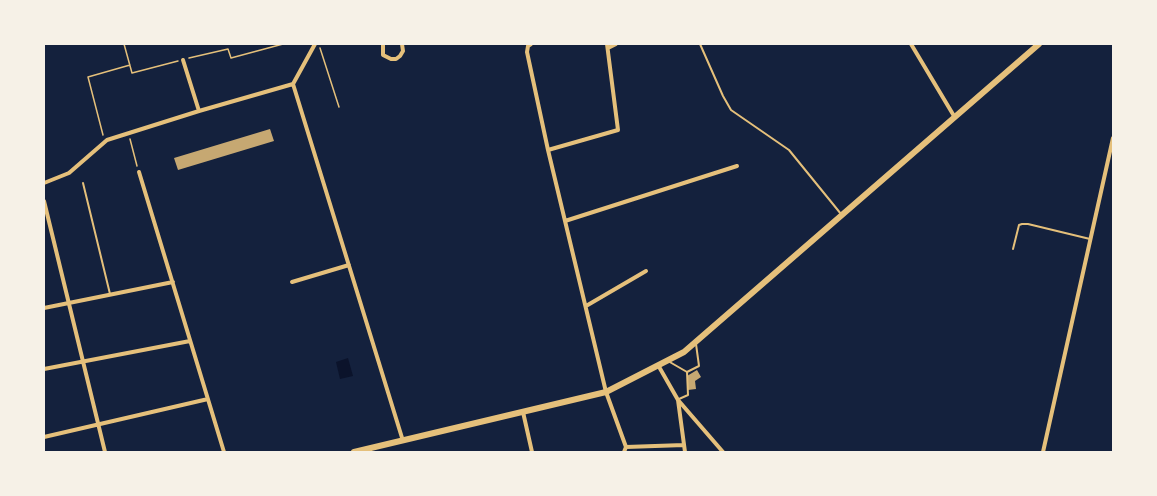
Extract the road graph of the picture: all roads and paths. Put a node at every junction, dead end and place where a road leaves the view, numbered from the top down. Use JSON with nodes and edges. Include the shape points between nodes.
{"nodes":[{"id":1,"x":124,"y":44,"type":"edge"},
{"id":2,"x":283,"y":44,"type":"edge"},
{"id":3,"x":315,"y":44,"type":"edge"},
{"id":4,"x":319,"y":44,"type":"edge"},
{"id":5,"x":383,"y":44,"type":"edge"},
{"id":6,"x":402,"y":44,"type":"edge"},
{"id":7,"x":531,"y":44,"type":"edge"},
{"id":8,"x":616,"y":44,"type":"edge"},
{"id":9,"x":700,"y":44,"type":"edge"},
{"id":10,"x":911,"y":44,"type":"edge"},
{"id":11,"x":1039,"y":44,"type":"edge"},
{"id":12,"x":608,"y":46,"type":"edge"},
{"id":13,"x":183,"y":60,"type":"junction"},
{"id":14,"x":130,"y":65,"type":"junction"},
{"id":15,"x":294,"y":84,"type":"junction"},
{"id":16,"x":339,"y":107,"type":"dead end"},
{"id":17,"x":199,"y":111,"type":"junction"},
{"id":18,"x":954,"y":116,"type":"junction"},
{"id":19,"x":128,"y":134,"type":"junction"},
{"id":20,"x":1113,"y":138,"type":"edge"},
{"id":21,"x":105,"y":142,"type":"junction"},
{"id":22,"x":548,"y":150,"type":"junction"},
{"id":23,"x":737,"y":166,"type":"dead end"},
{"id":24,"x":139,"y":172,"type":"joint"},
{"id":25,"x":44,"y":183,"type":"edge"},
{"id":26,"x":83,"y":183,"type":"dead end"},
{"id":27,"x":44,"y":201,"type":"edge"},
{"id":28,"x":842,"y":215,"type":"junction"},
{"id":29,"x":565,"y":221,"type":"junction"},
{"id":30,"x":1091,"y":239,"type":"junction"},
{"id":31,"x":1013,"y":249,"type":"dead end"},
{"id":32,"x":349,"y":265,"type":"junction"},
{"id":33,"x":646,"y":271,"type":"dead end"},
{"id":34,"x":173,"y":282,"type":"junction"},
{"id":35,"x":292,"y":282,"type":"dead end"},
{"id":36,"x":110,"y":295,"type":"junction"},
{"id":37,"x":69,"y":303,"type":"junction"},
{"id":38,"x":586,"y":306,"type":"junction"},
{"id":39,"x":44,"y":308,"type":"edge"},
{"id":40,"x":190,"y":340,"type":"junction"},
{"id":41,"x":696,"y":342,"type":"junction"},
{"id":42,"x":667,"y":361,"type":"junction"},
{"id":43,"x":83,"y":362,"type":"junction"},
{"id":44,"x":658,"y":365,"type":"junction"},
{"id":45,"x":44,"y":369,"type":"edge"},
{"id":46,"x":687,"y":372,"type":"junction"},
{"id":47,"x":606,"y":392,"type":"junction"},
{"id":48,"x":208,"y":399,"type":"junction"},
{"id":49,"x":678,"y":400,"type":"junction"},
{"id":50,"x":523,"y":412,"type":"junction"},
{"id":51,"x":98,"y":425,"type":"junction"},
{"id":52,"x":44,"y":437,"type":"edge"},
{"id":53,"x":403,"y":441,"type":"junction"},
{"id":54,"x":684,"y":445,"type":"junction"},
{"id":55,"x":625,"y":450,"type":"edge"},
{"id":56,"x":105,"y":452,"type":"edge"},
{"id":57,"x":224,"y":452,"type":"edge"},
{"id":58,"x":354,"y":452,"type":"edge"},
{"id":59,"x":532,"y":452,"type":"edge"},
{"id":60,"x":685,"y":452,"type":"edge"},
{"id":61,"x":724,"y":452,"type":"edge"},
{"id":62,"x":1043,"y":452,"type":"edge"}],
"edges":[{"from":1,"to":14,"type":"path"},
{"from":2,"to":13,"type":"path","via":[[231,58],[228,49]]},
{"from":3,"to":15,"type":"street"},
{"from":4,"to":16,"type":"path"},
{"from":5,"to":6,"type":"street","via":[[383,55],[391,60],[403,52]]},
{"from":7,"to":22,"type":"street","via":[[527,52]]},
{"from":8,"to":12,"type":"street"},
{"from":9,"to":28,"type":"lane","via":[[731,110],[789,150]]},
{"from":10,"to":18,"type":"street"},
{"from":11,"to":18,"type":"main road"},
{"from":12,"to":22,"type":"street","via":[[618,130]]},
{"from":13,"to":14,"type":"path","via":[[132,73]]},
{"from":13,"to":17,"type":"street"},
{"from":14,"to":21,"type":"path","via":[[88,77]]},
{"from":15,"to":17,"type":"street"},
{"from":15,"to":32,"type":"street"},
{"from":17,"to":19,"type":"street"},
{"from":18,"to":28,"type":"main road"},
{"from":19,"to":21,"type":"street"},
{"from":19,"to":24,"type":"path"},
{"from":20,"to":30,"type":"street"},
{"from":21,"to":25,"type":"street","via":[[69,174]]},
{"from":22,"to":29,"type":"street"},
{"from":23,"to":29,"type":"street"},
{"from":24,"to":34,"type":"street"},
{"from":26,"to":36,"type":"lane"},
{"from":27,"to":37,"type":"street"},
{"from":28,"to":41,"type":"main road"},
{"from":29,"to":38,"type":"street"},
{"from":30,"to":31,"type":"lane","via":[[1022,224],[1019,225]]},
{"from":30,"to":62,"type":"street"},
{"from":32,"to":35,"type":"street"},
{"from":32,"to":53,"type":"street"},
{"from":33,"to":38,"type":"street"},
{"from":34,"to":36,"type":"street"},
{"from":34,"to":40,"type":"street"},
{"from":36,"to":37,"type":"street"},
{"from":37,"to":39,"type":"street"},
{"from":37,"to":43,"type":"street"},
{"from":38,"to":47,"type":"street"},
{"from":40,"to":43,"type":"street"},
{"from":40,"to":48,"type":"street"},
{"from":41,"to":42,"type":"main road"},
{"from":41,"to":46,"type":"lane","via":[[699,366]]},
{"from":42,"to":44,"type":"main road"},
{"from":42,"to":46,"type":"lane"},
{"from":43,"to":45,"type":"street"},
{"from":43,"to":51,"type":"street"},
{"from":44,"to":47,"type":"main road"},
{"from":44,"to":49,"type":"street"},
{"from":46,"to":49,"type":"lane","via":[[688,394]]},
{"from":47,"to":50,"type":"main road"},
{"from":47,"to":55,"type":"street"},
{"from":48,"to":51,"type":"street"},
{"from":48,"to":57,"type":"street"},
{"from":49,"to":54,"type":"street"},
{"from":49,"to":61,"type":"street"},
{"from":50,"to":53,"type":"main road"},
{"from":50,"to":59,"type":"street"},
{"from":51,"to":52,"type":"street"},
{"from":51,"to":56,"type":"street"},
{"from":53,"to":58,"type":"main road"},
{"from":54,"to":55,"type":"street"},
{"from":54,"to":60,"type":"street"}]}
